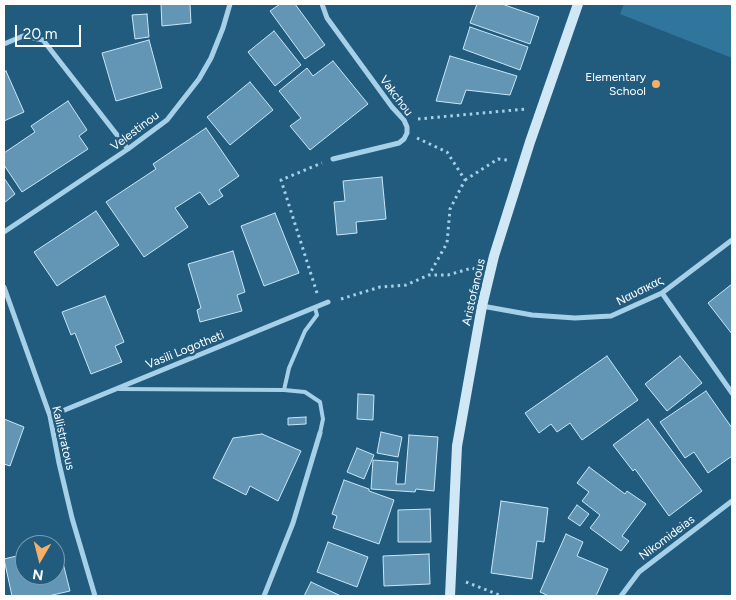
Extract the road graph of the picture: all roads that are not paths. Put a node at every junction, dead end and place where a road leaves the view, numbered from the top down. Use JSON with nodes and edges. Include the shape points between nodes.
{"nodes":[{"id":1,"x":230,"y":4,"type":"edge"},
{"id":2,"x":322,"y":4,"type":"edge"},
{"id":3,"x":578,"y":4,"type":"edge"},
{"id":4,"x":4,"y":44,"type":"edge"},
{"id":5,"x":128,"y":149,"type":"junction"},
{"id":6,"x":332,"y":159,"type":"road end"},
{"id":7,"x":4,"y":232,"type":"edge"},
{"id":8,"x":732,"y":240,"type":"edge"},
{"id":9,"x":4,"y":287,"type":"edge"},
{"id":10,"x":662,"y":293,"type":"junction"},
{"id":11,"x":328,"y":302,"type":"road end"},
{"id":12,"x":482,"y":306,"type":"junction"},
{"id":13,"x":314,"y":308,"type":"junction"},
{"id":14,"x":117,"y":389,"type":"junction"},
{"id":15,"x":284,"y":390,"type":"junction"},
{"id":16,"x":732,"y":393,"type":"edge"},
{"id":17,"x":50,"y":416,"type":"junction"},
{"id":18,"x":320,"y":433,"type":"joint"},
{"id":19,"x":732,"y":501,"type":"edge"},
{"id":20,"x":95,"y":596,"type":"edge"},
{"id":21,"x":264,"y":596,"type":"edge"},
{"id":22,"x":450,"y":596,"type":"edge"},
{"id":23,"x":621,"y":596,"type":"edge"}],
"edges":[{"from":1,"to":5,"type":"street","name":"Velestinou","via":[[212,58],[199,79],[167,120]]},
{"from":2,"to":6,"type":"street","name":"Vakchou","via":[[326,18],[407,126],[407,133],[399,143]]},
{"from":3,"to":12,"type":"street","name":"Aristofanous","via":[[524,161]]},
{"from":4,"to":5,"type":"street","via":[[23,36],[43,40]]},
{"from":5,"to":7,"type":"street","name":"Velestinou"},
{"from":8,"to":10,"type":"street","name":"Ναυσικας"},
{"from":9,"to":17,"type":"street","name":"Kallistratous"},
{"from":10,"to":12,"type":"street","name":"Ναυσικας","via":[[611,316],[532,315]]},
{"from":10,"to":16,"type":"street"},
{"from":11,"to":13,"type":"street","name":"Vasili Logotheti"},
{"from":12,"to":22,"type":"street","name":"Aristofanous","via":[[457,446]]},
{"from":13,"to":14,"type":"street","name":"Vasili Logotheti"},
{"from":13,"to":15,"type":"lane","via":[[317,315],[305,330],[289,368]]},
{"from":14,"to":15,"type":"lane"},
{"from":14,"to":17,"type":"street","name":"Vasili Logotheti"},
{"from":15,"to":18,"type":"lane","via":[[305,392],[320,402],[323,419]]},
{"from":17,"to":20,"type":"street","name":"Kallistratous","via":[[72,518]]},
{"from":18,"to":21,"type":"street","via":[[293,523]]},
{"from":19,"to":23,"type":"street","name":"Nikomideias","via":[[639,572]]}]}
